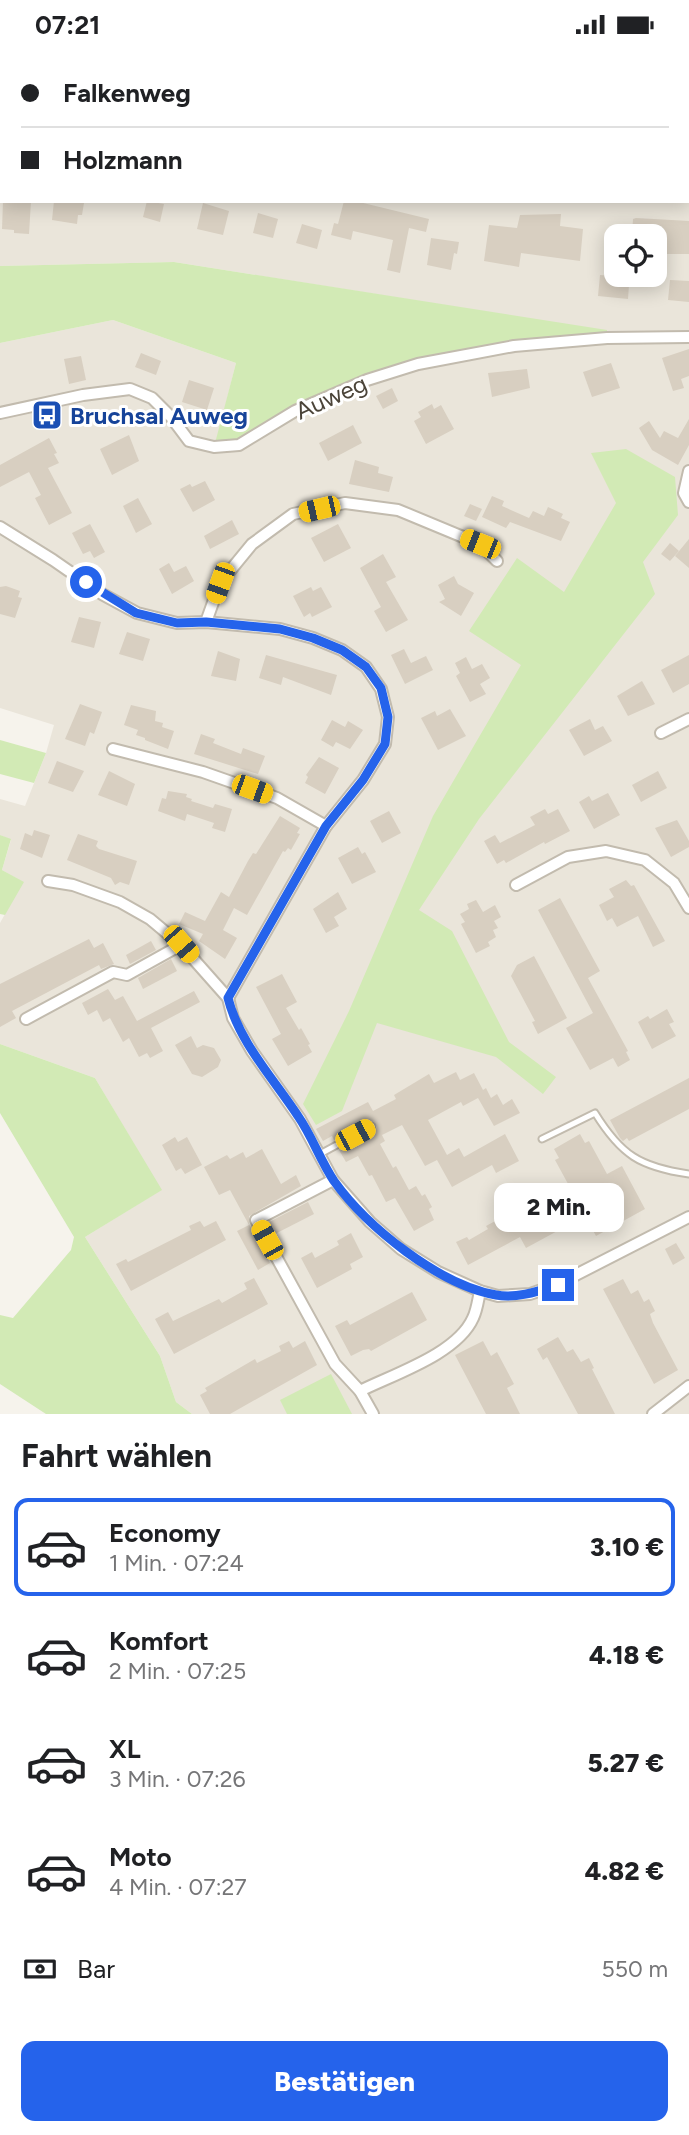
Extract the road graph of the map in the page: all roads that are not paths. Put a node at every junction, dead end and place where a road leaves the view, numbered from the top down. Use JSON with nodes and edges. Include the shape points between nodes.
{"nodes":[{"id":1,"x":689,"y":337,"type":"edge"},
{"id":2,"x":0,"y":413,"type":"edge"},
{"id":3,"x":689,"y":471,"type":"edge"},
{"id":4,"x":689,"y":502,"type":"edge"},
{"id":5,"x":0,"y":527,"type":"edge"},
{"id":6,"x":497,"y":561,"type":"dead end"},
{"id":7,"x":206,"y":622,"type":"junction"},
{"id":8,"x":689,"y":719,"type":"edge"},
{"id":9,"x":661,"y":733,"type":"dead end"},
{"id":10,"x":113,"y":749,"type":"dead end"},
{"id":11,"x":326,"y":826,"type":"junction"},
{"id":12,"x":48,"y":881,"type":"dead end"},
{"id":13,"x":516,"y":885,"type":"dead end"},
{"id":14,"x":689,"y":908,"type":"edge"},
{"id":15,"x":181,"y":944,"type":"junction"},
{"id":16,"x":228,"y":998,"type":"junction"},
{"id":17,"x":26,"y":1019,"type":"dead end"},
{"id":18,"x":372,"y":1126,"type":"dead end"},
{"id":19,"x":542,"y":1139,"type":"dead end"},
{"id":20,"x":320,"y":1154,"type":"junction"},
{"id":21,"x":689,"y":1174,"type":"edge"},
{"id":22,"x":333,"y":1180,"type":"junction"},
{"id":23,"x":689,"y":1217,"type":"edge"},
{"id":24,"x":480,"y":1291,"type":"junction"},
{"id":25,"x":689,"y":1386,"type":"edge"},
{"id":26,"x":360,"y":1391,"type":"junction"},
{"id":27,"x":373,"y":1414,"type":"edge"},
{"id":28,"x":653,"y":1414,"type":"edge"}],
"edges":[{"from":1,"to":2,"type":"street","name":"Auweg","via":[[514,346],[418,365],[295,411],[239,445],[214,447],[190,441],[152,398],[130,389]]},
{"from":3,"to":4,"type":"street","via":[[684,486]]},
{"from":5,"to":7,"type":"street","via":[[136,613],[177,623]]},
{"from":6,"to":7,"type":"street","via":[[480,544],[398,510],[345,503],[293,515],[252,544],[220,583]]},
{"from":7,"to":11,"type":"street","via":[[280,629],[313,638],[366,667],[381,688],[388,717],[385,744]]},
{"from":8,"to":9,"type":"street"},
{"from":10,"to":11,"type":"street","via":[[265,794]]},
{"from":11,"to":16,"type":"street"},
{"from":12,"to":15,"type":"street","via":[[120,902]]},
{"from":13,"to":14,"type":"street","via":[[568,857],[606,851],[645,860],[674,883]]},
{"from":15,"to":16,"type":"street"},
{"from":15,"to":17,"type":"street","via":[[127,975],[113,972]]},
{"from":16,"to":20,"type":"street","via":[[233,1018],[252,1051]]},
{"from":18,"to":20,"type":"lane"},
{"from":19,"to":21,"type":"lane","via":[[595,1113],[610,1137],[635,1159]]},
{"from":20,"to":22,"type":"street"},
{"from":22,"to":24,"type":"street","via":[[401,1249]]},
{"from":22,"to":26,"type":"street","via":[[256,1220],[335,1364]]},
{"from":23,"to":24,"type":"street","via":[[558,1285],[498,1296]]},
{"from":24,"to":26,"type":"street","via":[[473,1318],[457,1339]]},
{"from":25,"to":28,"type":"street"},
{"from":26,"to":27,"type":"street"}]}
